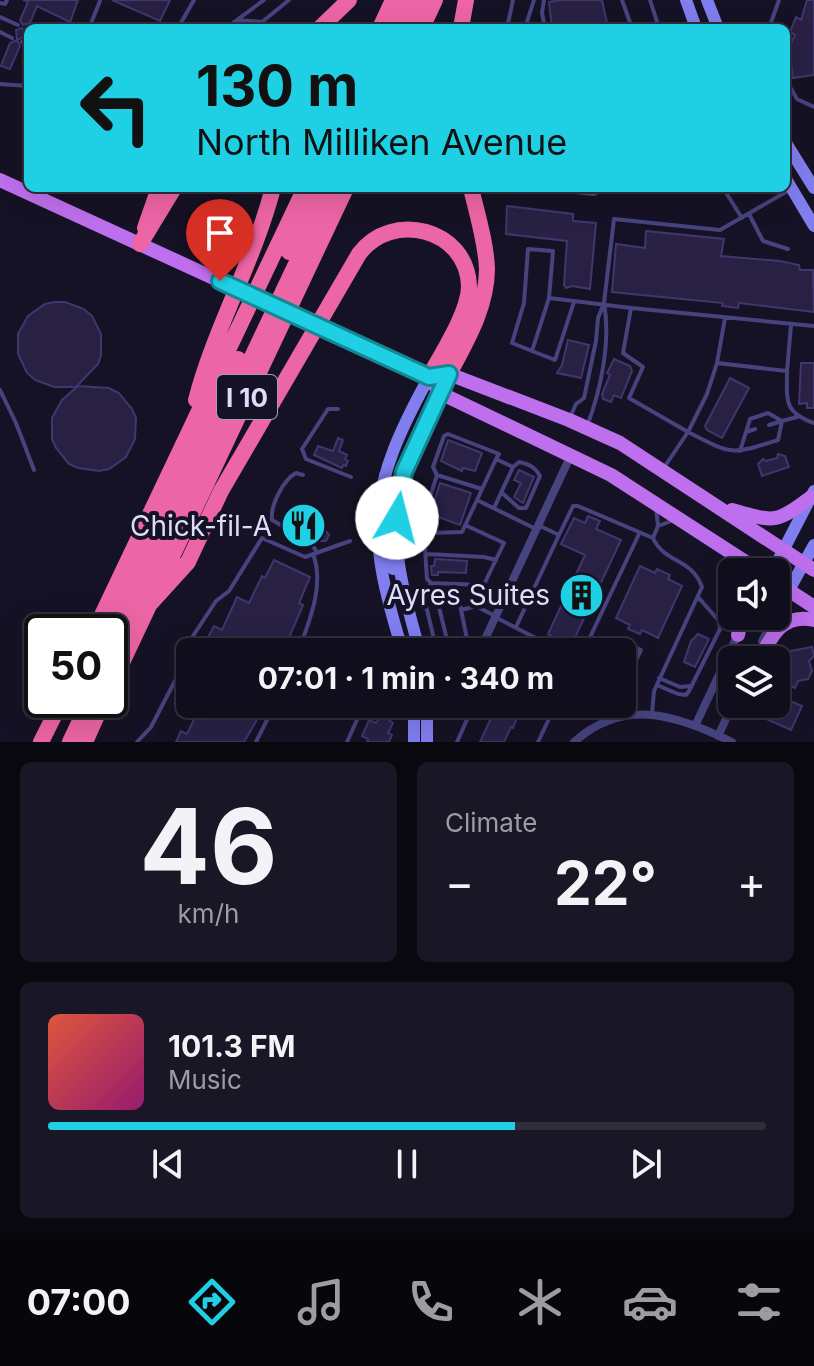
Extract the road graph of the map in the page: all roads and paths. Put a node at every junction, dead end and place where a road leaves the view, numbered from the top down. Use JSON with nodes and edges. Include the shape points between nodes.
{"nodes":[{"id":1,"x":194,"y":0,"type":"edge"},
{"id":2,"x":264,"y":0,"type":"edge"},
{"id":3,"x":289,"y":0,"type":"edge"},
{"id":4,"x":349,"y":0,"type":"edge"},
{"id":5,"x":393,"y":0,"type":"edge"},
{"id":6,"x":408,"y":0,"type":"edge"},
{"id":7,"x":421,"y":0,"type":"edge"},
{"id":8,"x":435,"y":0,"type":"edge"},
{"id":9,"x":466,"y":0,"type":"edge"},
{"id":10,"x":513,"y":0,"type":"edge"},
{"id":11,"x":534,"y":0,"type":"edge"},
{"id":12,"x":544,"y":0,"type":"edge"},
{"id":13,"x":622,"y":0,"type":"edge"},
{"id":14,"x":650,"y":0,"type":"edge"},
{"id":15,"x":686,"y":0,"type":"edge"},
{"id":16,"x":707,"y":0,"type":"edge"},
{"id":17,"x":779,"y":0,"type":"edge"},
{"id":18,"x":100,"y":1,"type":"edge"},
{"id":19,"x":0,"y":17,"type":"edge"},
{"id":20,"x":237,"y":20,"type":"junction"},
{"id":21,"x":91,"y":24,"type":"edge"},
{"id":22,"x":180,"y":24,"type":"edge"},
{"id":23,"x":232,"y":24,"type":"edge"},
{"id":24,"x":324,"y":24,"type":"edge"},
{"id":25,"x":382,"y":24,"type":"edge"},
{"id":26,"x":397,"y":24,"type":"edge"},
{"id":27,"x":410,"y":24,"type":"edge"},
{"id":28,"x":424,"y":24,"type":"edge"},
{"id":29,"x":462,"y":24,"type":"edge"},
{"id":30,"x":508,"y":24,"type":"edge"},
{"id":31,"x":526,"y":24,"type":"edge"},
{"id":32,"x":544,"y":24,"type":"edge"},
{"id":33,"x":631,"y":24,"type":"edge"},
{"id":34,"x":658,"y":24,"type":"edge"},
{"id":35,"x":695,"y":24,"type":"edge"},
{"id":36,"x":716,"y":24,"type":"edge"},
{"id":37,"x":770,"y":24,"type":"edge"},
{"id":38,"x":18,"y":25,"type":"dead end"},
{"id":39,"x":0,"y":32,"type":"edge"},
{"id":40,"x":12,"y":38,"type":"dead end"},
{"id":41,"x":0,"y":84,"type":"edge"},
{"id":42,"x":24,"y":86,"type":"edge"},
{"id":43,"x":790,"y":87,"type":"edge"},
{"id":44,"x":814,"y":107,"type":"edge"},
{"id":45,"x":790,"y":149,"type":"edge"},
{"id":46,"x":0,"y":180,"type":"edge"},
{"id":47,"x":812,"y":180,"type":"edge"},
{"id":48,"x":790,"y":184,"type":"edge"},
{"id":49,"x":790,"y":186,"type":"edge"},
{"id":50,"x":24,"y":191,"type":"edge"},
{"id":51,"x":26,"y":192,"type":"edge"},
{"id":52,"x":158,"y":192,"type":"edge"},
{"id":53,"x":172,"y":192,"type":"edge"},
{"id":54,"x":272,"y":192,"type":"edge"},
{"id":55,"x":303,"y":192,"type":"edge"},
{"id":56,"x":317,"y":192,"type":"edge"},
{"id":57,"x":330,"y":192,"type":"edge"},
{"id":58,"x":344,"y":192,"type":"edge"},
{"id":59,"x":472,"y":192,"type":"edge"},
{"id":60,"x":574,"y":192,"type":"edge"},
{"id":61,"x":598,"y":192,"type":"edge"},
{"id":62,"x":726,"y":192,"type":"edge"},
{"id":63,"x":778,"y":192,"type":"edge"},
{"id":64,"x":749,"y":214,"type":"junction"},
{"id":65,"x":742,"y":218,"type":"junction"},
{"id":66,"x":814,"y":226,"type":"edge"},
{"id":67,"x":140,"y":244,"type":"junction"},
{"id":68,"x":788,"y":249,"type":"dead end"},
{"id":69,"x":549,"y":298,"type":"junction"},
{"id":70,"x":574,"y":302,"type":"junction"},
{"id":71,"x":604,"y":303,"type":"junction"},
{"id":72,"x":631,"y":308,"type":"junction"},
{"id":73,"x":725,"y":317,"type":"junction"},
{"id":74,"x":791,"y":324,"type":"junction"},
{"id":75,"x":814,"y":326,"type":"edge"},
{"id":76,"x":532,"y":351,"type":"junction"},
{"id":77,"x":717,"y":363,"type":"junction"},
{"id":78,"x":787,"y":371,"type":"junction"},
{"id":79,"x":449,"y":374,"type":"junction"},
{"id":80,"x":429,"y":377,"type":"junction"},
{"id":81,"x":0,"y":390,"type":"edge"},
{"id":82,"x":440,"y":393,"type":"junction"},
{"id":83,"x":338,"y":409,"type":"dead end"},
{"id":84,"x":797,"y":417,"type":"junction"},
{"id":85,"x":569,"y":420,"type":"junction"},
{"id":86,"x":782,"y":421,"type":"junction"},
{"id":87,"x":814,"y":423,"type":"edge"},
{"id":88,"x":769,"y":425,"type":"dead end"},
{"id":89,"x":587,"y":427,"type":"junction"},
{"id":90,"x":755,"y":429,"type":"dead end"},
{"id":91,"x":688,"y":432,"type":"junction"},
{"id":92,"x":746,"y":432,"type":"junction"},
{"id":93,"x":187,"y":436,"type":"junction"},
{"id":94,"x":740,"y":451,"type":"junction"},
{"id":95,"x":571,"y":454,"type":"junction"},
{"id":96,"x":496,"y":459,"type":"junction"},
{"id":97,"x":513,"y":467,"type":"junction"},
{"id":98,"x":663,"y":469,"type":"junction"},
{"id":99,"x":34,"y":470,"type":"dead end"},
{"id":100,"x":384,"y":472,"type":"junction"},
{"id":101,"x":303,"y":475,"type":"dead end"},
{"id":102,"x":437,"y":475,"type":"junction"},
{"id":103,"x":351,"y":477,"type":"dead end"},
{"id":104,"x":482,"y":489,"type":"junction"},
{"id":105,"x":501,"y":492,"type":"junction"},
{"id":106,"x":812,"y":494,"type":"edge"},
{"id":107,"x":477,"y":500,"type":"junction"},
{"id":108,"x":655,"y":504,"type":"junction"},
{"id":109,"x":718,"y":506,"type":"junction"},
{"id":110,"x":494,"y":508,"type":"junction"},
{"id":111,"x":679,"y":519,"type":"junction"},
{"id":112,"x":465,"y":525,"type":"junction"},
{"id":113,"x":658,"y":526,"type":"junction"},
{"id":114,"x":537,"y":527,"type":"junction"},
{"id":115,"x":397,"y":534,"type":"junction"},
{"id":116,"x":425,"y":534,"type":"junction"},
{"id":117,"x":639,"y":534,"type":"junction"},
{"id":118,"x":559,"y":535,"type":"junction"},
{"id":119,"x":707,"y":536,"type":"junction"},
{"id":120,"x":377,"y":538,"type":"junction"},
{"id":121,"x":653,"y":538,"type":"junction"},
{"id":122,"x":350,"y":541,"type":"dead end"},
{"id":123,"x":814,"y":545,"type":"edge"},
{"id":124,"x":784,"y":550,"type":"junction"},
{"id":125,"x":315,"y":554,"type":"junction"},
{"id":126,"x":426,"y":554,"type":"junction"},
{"id":127,"x":725,"y":558,"type":"edge"},
{"id":128,"x":740,"y":558,"type":"edge"},
{"id":129,"x":780,"y":558,"type":"edge"},
{"id":130,"x":496,"y":560,"type":"junction"},
{"id":131,"x":809,"y":566,"type":"edge"},
{"id":132,"x":790,"y":580,"type":"edge"},
{"id":133,"x":431,"y":583,"type":"junction"},
{"id":134,"x":483,"y":585,"type":"junction"},
{"id":135,"x":790,"y":591,"type":"edge"},
{"id":136,"x":698,"y":597,"type":"junction"},
{"id":137,"x":148,"y":606,"type":"junction"},
{"id":138,"x":476,"y":606,"type":"junction"},
{"id":139,"x":814,"y":607,"type":"edge"},
{"id":140,"x":408,"y":608,"type":"junction"},
{"id":141,"x":461,"y":610,"type":"junction"},
{"id":142,"x":103,"y":614,"type":"edge"},
{"id":143,"x":118,"y":614,"type":"edge"},
{"id":144,"x":495,"y":617,"type":"junction"},
{"id":145,"x":128,"y":619,"type":"edge"},
{"id":146,"x":814,"y":620,"type":"edge"},
{"id":147,"x":516,"y":627,"type":"junction"},
{"id":148,"x":740,"y":630,"type":"edge"},
{"id":149,"x":738,"y":635,"type":"joint"},
{"id":150,"x":486,"y":636,"type":"joint"},
{"id":151,"x":303,"y":638,"type":"edge"},
{"id":152,"x":399,"y":638,"type":"edge"},
{"id":153,"x":416,"y":638,"type":"edge"},
{"id":154,"x":434,"y":638,"type":"edge"},
{"id":155,"x":447,"y":638,"type":"edge"},
{"id":156,"x":467,"y":638,"type":"edge"},
{"id":157,"x":491,"y":638,"type":"edge"},
{"id":158,"x":533,"y":638,"type":"edge"},
{"id":159,"x":590,"y":638,"type":"edge"},
{"id":160,"x":766,"y":646,"type":"edge"},
{"id":161,"x":128,"y":649,"type":"edge"},
{"id":162,"x":659,"y":678,"type":"junction"},
{"id":163,"x":656,"y":685,"type":"junction"},
{"id":164,"x":693,"y":685,"type":"junction"},
{"id":165,"x":652,"y":714,"type":"junction"},
{"id":166,"x":636,"y":715,"type":"edge"},
{"id":167,"x":53,"y":718,"type":"edge"},
{"id":168,"x":69,"y":718,"type":"edge"},
{"id":169,"x":81,"y":718,"type":"edge"},
{"id":170,"x":96,"y":718,"type":"edge"},
{"id":171,"x":268,"y":718,"type":"edge"},
{"id":172,"x":358,"y":718,"type":"edge"},
{"id":173,"x":414,"y":718,"type":"edge"},
{"id":174,"x":427,"y":718,"type":"edge"},
{"id":175,"x":468,"y":718,"type":"edge"},
{"id":176,"x":549,"y":718,"type":"edge"},
{"id":177,"x":619,"y":718,"type":"edge"},
{"id":178,"x":726,"y":718,"type":"edge"},
{"id":179,"x":695,"y":726,"type":"junction"},
{"id":180,"x":718,"y":736,"type":"junction"},
{"id":181,"x":41,"y":742,"type":"edge"},
{"id":182,"x":58,"y":742,"type":"edge"},
{"id":183,"x":70,"y":742,"type":"edge"},
{"id":184,"x":85,"y":742,"type":"edge"},
{"id":185,"x":137,"y":742,"type":"edge"},
{"id":186,"x":256,"y":742,"type":"edge"},
{"id":187,"x":347,"y":742,"type":"edge"},
{"id":188,"x":414,"y":742,"type":"edge"},
{"id":189,"x":427,"y":742,"type":"edge"},
{"id":190,"x":457,"y":742,"type":"edge"},
{"id":191,"x":538,"y":742,"type":"edge"},
{"id":192,"x":574,"y":742,"type":"edge"},
{"id":193,"x":732,"y":742,"type":"edge"}],
"edges":[{"from":1,"to":22,"type":"lane"},
{"from":2,"to":20,"type":"lane"},
{"from":3,"to":20,"type":"lane","via":[[262,22]]},
{"from":4,"to":24,"type":"highway"},
{"from":5,"to":25,"type":"highway"},
{"from":6,"to":26,"type":"highway"},
{"from":7,"to":27,"type":"highway"},
{"from":8,"to":28,"type":"highway"},
{"from":9,"to":29,"type":"highway"},
{"from":10,"to":30,"type":"lane"},
{"from":11,"to":31,"type":"lane"},
{"from":12,"to":32,"type":"lane"},
{"from":13,"to":33,"type":"lane"},
{"from":14,"to":34,"type":"lane"},
{"from":15,"to":35,"type":"main road"},
{"from":16,"to":36,"type":"main road"},
{"from":17,"to":37,"type":"lane"},
{"from":18,"to":21,"type":"lane"},
{"from":19,"to":38,"type":"lane"},
{"from":20,"to":23,"type":"lane"},
{"from":39,"to":40,"type":"lane"},
{"from":41,"to":42,"type":"lane"},
{"from":43,"to":44,"type":"lane","via":[[797,99]]},
{"from":45,"to":47,"type":"main road"},
{"from":46,"to":50,"type":"main road"},
{"from":47,"to":48,"type":"main road"},
{"from":49,"to":66,"type":"main road"},
{"from":51,"to":67,"type":"main road"},
{"from":52,"to":67,"type":"highway"},
{"from":53,"to":67,"type":"highway"},
{"from":54,"to":93,"type":"highway","via":[[203,372]]},
{"from":55,"to":93,"type":"highway","number":"I 10"},
{"from":56,"to":143,"type":"highway"},
{"from":57,"to":145,"type":"highway"},
{"from":58,"to":137,"type":"highway","number":"I 10"},
{"from":59,"to":79,"type":"highway","via":[[486,257],[486,286]]},
{"from":60,"to":61,"type":"lane"},
{"from":62,"to":65,"type":"lane"},
{"from":63,"to":64,"type":"lane"},
{"from":64,"to":65,"type":"lane"},
{"from":64,"to":68,"type":"lane","via":[[763,241]]},
{"from":65,"to":71,"type":"lane","via":[[720,230],[614,219]]},
{"from":67,"to":80,"type":"main road","bridge":true},
{"from":69,"to":70,"type":"lane"},
{"from":69,"to":76,"type":"lane"},
{"from":69,"to":76,"type":"lane","via":[[553,251],[528,249],[524,303],[512,343]]},
{"from":70,"to":71,"type":"lane"},
{"from":70,"to":76,"type":"lane","via":[[555,360]]},
{"from":71,"to":72,"type":"lane"},
{"from":71,"to":85,"type":"lane","via":[[584,398]]},
{"from":71,"to":89,"type":"lane","via":[[604,352]]},
{"from":72,"to":73,"type":"lane"},
{"from":72,"to":91,"type":"lane","via":[[623,353],[643,367],[629,398]]},
{"from":73,"to":74,"type":"lane"},
{"from":73,"to":77,"type":"lane"},
{"from":74,"to":75,"type":"lane"},
{"from":74,"to":78,"type":"lane"},
{"from":77,"to":78,"type":"lane"},
{"from":77,"to":91,"type":"lane"},
{"from":78,"to":84,"type":"lane","via":[[787,403]]},
{"from":79,"to":80,"type":"main road"},
{"from":79,"to":82,"type":"main road"},
{"from":79,"to":85,"type":"main road"},
{"from":80,"to":82,"type":"main road"},
{"from":80,"to":100,"type":"main road"},
{"from":80,"to":137,"type":"highway","via":[[466,301],[467,276],[457,252],[441,238],[416,229],[392,231],[372,240],[359,254],[221,491],[188,562]]},
{"from":81,"to":99,"type":"lane"},
{"from":82,"to":95,"type":"main road"},
{"from":82,"to":115,"type":"main road","via":[[404,472]]},
{"from":83,"to":103,"type":"lane","via":[[328,409],[303,455]]},
{"from":84,"to":86,"type":"lane"},
{"from":84,"to":87,"type":"lane"},
{"from":85,"to":89,"type":"main road"},
{"from":86,"to":88,"type":"lane"},
{"from":86,"to":92,"type":"lane","via":[[768,413],[750,419]]},
{"from":86,"to":94,"type":"lane","via":[[778,440]]},
{"from":89,"to":98,"type":"main road"},
{"from":90,"to":92,"type":"lane"},
{"from":91,"to":94,"type":"lane","via":[[727,452]]},
{"from":91,"to":98,"type":"lane"},
{"from":92,"to":94,"type":"lane"},
{"from":93,"to":142,"type":"highway","number":"I 10"},
{"from":95,"to":108,"type":"main road"},
{"from":95,"to":114,"type":"street"},
{"from":96,"to":97,"type":"lane"},
{"from":96,"to":102,"type":"lane","via":[[499,454],[491,449],[448,434],[433,467]]},
{"from":96,"to":104,"type":"lane"},
{"from":97,"to":105,"type":"lane"},
{"from":97,"to":105,"type":"lane","via":[[525,463],[540,476],[530,504],[519,508]]},
{"from":98,"to":109,"type":"main road"},
{"from":100,"to":115,"type":"main road","via":[[390,493],[388,528]]},
{"from":100,"to":120,"type":"main road"},
{"from":101,"to":125,"type":"lane","via":[[290,476],[270,511],[272,520],[311,542]]},
{"from":102,"to":104,"type":"lane"},
{"from":102,"to":116,"type":"lane","via":[[423,519]]},
{"from":104,"to":107,"type":"lane"},
{"from":105,"to":110,"type":"lane"},
{"from":106,"to":109,"type":"main road","via":[[780,519]]},
{"from":106,"to":124,"type":"main road"},
{"from":107,"to":110,"type":"lane"},
{"from":107,"to":112,"type":"lane"},
{"from":108,"to":111,"type":"main road"},
{"from":108,"to":113,"type":"lane"},
{"from":109,"to":124,"type":"main road"},
{"from":110,"to":114,"type":"lane"},
{"from":111,"to":113,"type":"lane"},
{"from":111,"to":119,"type":"main road"},
{"from":112,"to":116,"type":"lane","via":[[462,532]]},
{"from":112,"to":130,"type":"lane","via":[[504,543]]},
{"from":113,"to":121,"type":"lane"},
{"from":114,"to":118,"type":"lane"},
{"from":114,"to":144,"type":"street"},
{"from":115,"to":116,"type":"lane"},
{"from":115,"to":140,"type":"main road"},
{"from":116,"to":126,"type":"lane"},
{"from":117,"to":118,"type":"lane","via":[[573,506]]},
{"from":117,"to":121,"type":"lane"},
{"from":117,"to":159,"type":"lane"},
{"from":118,"to":147,"type":"lane"},
{"from":119,"to":127,"type":"main road"},
{"from":119,"to":128,"type":"main road"},
{"from":120,"to":140,"type":"main road","via":[[386,544],[396,592]]},
{"from":120,"to":152,"type":"main road","via":[[381,578]]},
{"from":121,"to":136,"type":"lane","via":[[658,549],[697,574],[702,587]]},
{"from":122,"to":125,"type":"lane"},
{"from":123,"to":131,"type":"main road"},
{"from":124,"to":129,"type":"main road"},
{"from":124,"to":131,"type":"main road"},
{"from":125,"to":151,"type":"lane","via":[[319,574]]},
{"from":125,"to":185,"type":"lane","via":[[305,557],[262,538],[193,636],[158,714]]},
{"from":126,"to":130,"type":"lane"},
{"from":126,"to":133,"type":"lane"},
{"from":130,"to":134,"type":"lane"},
{"from":131,"to":132,"type":"main road"},
{"from":133,"to":134,"type":"lane"},
{"from":133,"to":154,"type":"lane","via":[[424,597]]},
{"from":134,"to":138,"type":"lane"},
{"from":135,"to":139,"type":"main road"},
{"from":136,"to":162,"type":"lane"},
{"from":136,"to":164,"type":"lane","via":[[720,625]]},
{"from":137,"to":161,"type":"highway","number":"I 10"},
{"from":138,"to":141,"type":"lane"},
{"from":138,"to":144,"type":"lane"},
{"from":140,"to":153,"type":"main road"},
{"from":141,"to":155,"type":"lane","via":[[458,595],[440,593]]},
{"from":141,"to":156,"type":"lane"},
{"from":144,"to":147,"type":"lane"},
{"from":144,"to":150,"type":"street"},
{"from":146,"to":160,"type":"main road","via":[[782,624]]},
{"from":147,"to":158,"type":"lane"},
{"from":148,"to":149,"type":"main road"},
{"from":149,"to":179,"type":"street"},
{"from":150,"to":157,"type":"lane"},
{"from":162,"to":163,"type":"lane"},
{"from":162,"to":164,"type":"lane","via":[[680,687]]},
{"from":163,"to":164,"type":"lane","via":[[686,695]]},
{"from":163,"to":165,"type":"lane"},
{"from":165,"to":166,"type":"street"},
{"from":165,"to":179,"type":"street"},
{"from":167,"to":181,"type":"highway"},
{"from":168,"to":182,"type":"highway"},
{"from":169,"to":183,"type":"highway"},
{"from":170,"to":184,"type":"highway"},
{"from":171,"to":186,"type":"lane"},
{"from":172,"to":187,"type":"lane"},
{"from":173,"to":188,"type":"main road"},
{"from":174,"to":189,"type":"main road"},
{"from":175,"to":190,"type":"lane"},
{"from":176,"to":191,"type":"lane"},
{"from":177,"to":192,"type":"street"},
{"from":178,"to":180,"type":"street"},
{"from":179,"to":180,"type":"street"},
{"from":180,"to":193,"type":"street"}]}
